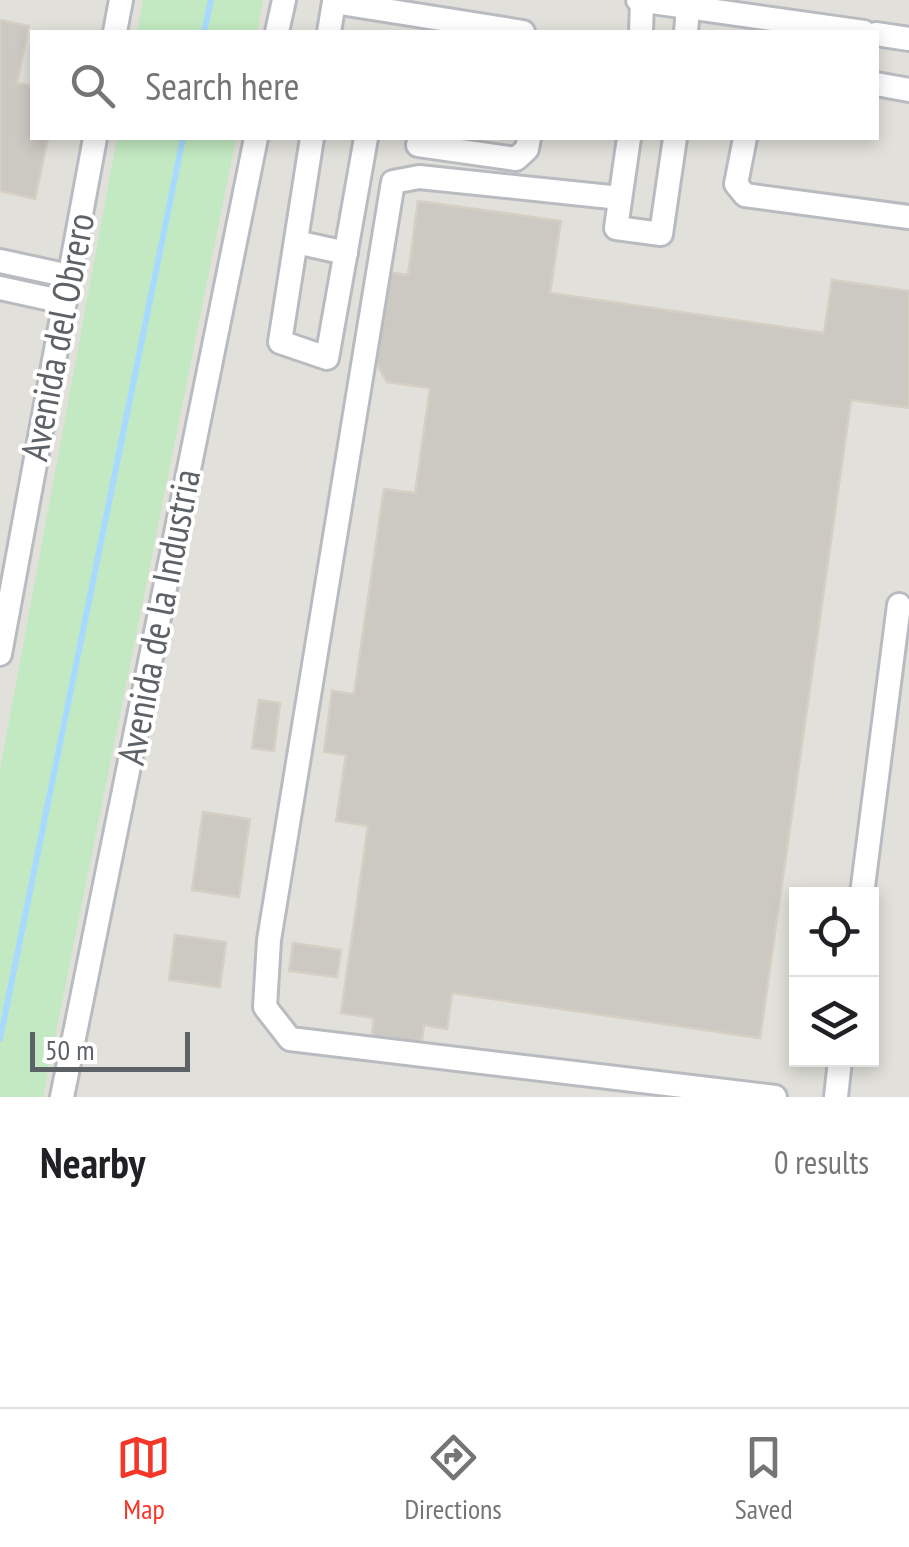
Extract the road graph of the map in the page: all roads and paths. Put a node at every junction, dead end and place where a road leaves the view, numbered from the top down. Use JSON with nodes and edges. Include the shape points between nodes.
{"nodes":[{"id":1,"x":121,"y":0,"type":"edge"},
{"id":2,"x":640,"y":0,"type":"edge"},
{"id":3,"x":688,"y":7,"type":"junction"},
{"id":4,"x":387,"y":22,"type":"edge"},
{"id":5,"x":115,"y":30,"type":"edge"},
{"id":6,"x":329,"y":30,"type":"edge"},
{"id":7,"x":496,"y":30,"type":"edge"},
{"id":8,"x":641,"y":30,"type":"edge"},
{"id":9,"x":686,"y":30,"type":"edge"},
{"id":10,"x":850,"y":30,"type":"edge"},
{"id":11,"x":879,"y":34,"type":"edge"},
{"id":12,"x":909,"y":39,"type":"edge"},
{"id":13,"x":879,"y":85,"type":"edge"},
{"id":14,"x":909,"y":90,"type":"edge"},
{"id":15,"x":96,"y":140,"type":"edge"},
{"id":16,"x":256,"y":140,"type":"edge"},
{"id":17,"x":312,"y":140,"type":"edge"},
{"id":18,"x":358,"y":140,"type":"edge"},
{"id":19,"x":529,"y":140,"type":"edge"},
{"id":20,"x":628,"y":140,"type":"edge"},
{"id":21,"x":675,"y":140,"type":"edge"},
{"id":22,"x":745,"y":140,"type":"edge"},
{"id":23,"x":418,"y":145,"type":"dead end"},
{"id":24,"x":620,"y":198,"type":"junction"},
{"id":25,"x":909,"y":216,"type":"edge"},
{"id":26,"x":296,"y":242,"type":"junction"},
{"id":27,"x":346,"y":254,"type":"junction"},
{"id":28,"x":0,"y":261,"type":"edge"},
{"id":29,"x":69,"y":276,"type":"junction"},
{"id":30,"x":0,"y":288,"type":"edge"},
{"id":31,"x":64,"y":302,"type":"junction"},
{"id":32,"x":899,"y":605,"type":"dead end"},
{"id":33,"x":4,"y":615,"type":"edge"},
{"id":34,"x":0,"y":654,"type":"edge"},
{"id":35,"x":863,"y":887,"type":"edge"},
{"id":36,"x":839,"y":1067,"type":"edge"},
{"id":37,"x":62,"y":1097,"type":"edge"},
{"id":38,"x":775,"y":1097,"type":"edge"},
{"id":39,"x":836,"y":1097,"type":"edge"}],
"edges":[{"from":1,"to":5,"type":"street"},
{"from":2,"to":3,"type":"street"},
{"from":2,"to":8,"type":"street"},
{"from":3,"to":9,"type":"street"},
{"from":3,"to":10,"type":"street"},
{"from":4,"to":6,"type":"street","via":[[334,2]]},
{"from":4,"to":7,"type":"street"},
{"from":11,"to":12,"type":"street"},
{"from":13,"to":14,"type":"street"},
{"from":15,"to":29,"type":"street","name":"Avenida del Obrero"},
{"from":16,"to":37,"type":"street","name":"Avenida de la Industria"},
{"from":17,"to":26,"type":"street"},
{"from":18,"to":27,"type":"street"},
{"from":19,"to":23,"type":"street","via":[[516,159]]},
{"from":20,"to":24,"type":"street"},
{"from":21,"to":24,"type":"street","via":[[661,234],[616,228]]},
{"from":22,"to":25,"type":"street","via":[[736,184],[744,195]]},
{"from":24,"to":38,"type":"street","via":[[419,177],[393,182],[268,940],[266,1007],[290,1039]]},
{"from":26,"to":27,"type":"street"},
{"from":26,"to":27,"type":"street","via":[[280,342],[328,358]]},
{"from":28,"to":29,"type":"street"},
{"from":29,"to":31,"type":"street","name":"Avenida del Obrero"},
{"from":30,"to":31,"type":"street"},
{"from":31,"to":33,"type":"street","name":"Avenida del Obrero"},
{"from":32,"to":35,"type":"street"},
{"from":33,"to":34,"type":"street","name":"Avenida del Obrero"},
{"from":36,"to":39,"type":"street"}]}
